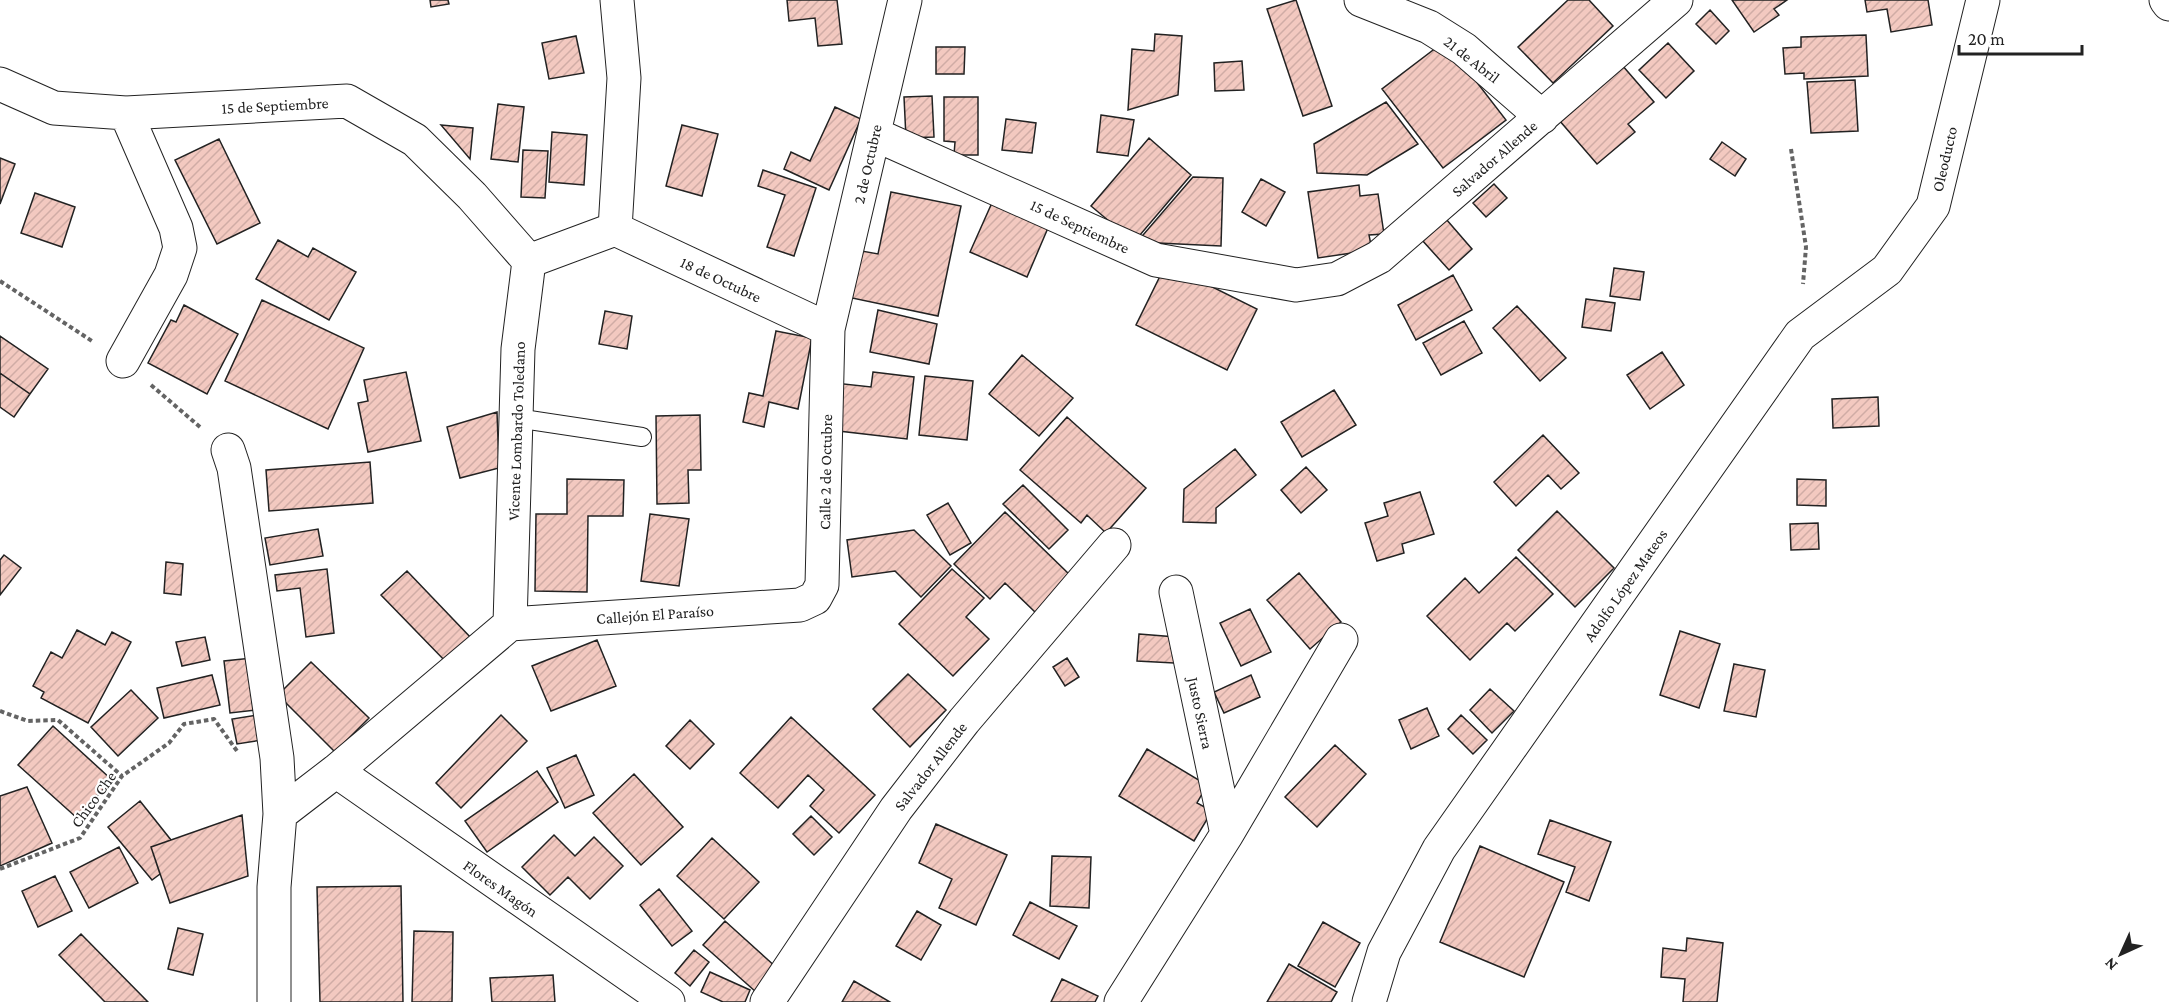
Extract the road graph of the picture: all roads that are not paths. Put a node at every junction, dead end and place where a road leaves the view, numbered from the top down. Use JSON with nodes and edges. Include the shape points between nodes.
{"nodes":[{"id":1,"x":617,"y":0,"type":"edge"},
{"id":2,"x":905,"y":0,"type":"edge"},
{"id":3,"x":1360,"y":0,"type":"edge"},
{"id":4,"x":1676,"y":0,"type":"edge"},
{"id":5,"x":1983,"y":0,"type":"edge"},
{"id":6,"x":2166,"y":0,"type":"edge"},
{"id":7,"x":2169,"y":4,"type":"edge"},
{"id":8,"x":0,"y":84,"type":"edge"},
{"id":9,"x":126,"y":113,"type":"junction"},
{"id":10,"x":1542,"y":117,"type":"junction"},
{"id":11,"x":874,"y":134,"type":"junction"},
{"id":12,"x":615,"y":229,"type":"junction"},
{"id":13,"x":529,"y":261,"type":"junction"},
{"id":14,"x":1296,"y":285,"type":"joint"},
{"id":15,"x":828,"y":329,"type":"junction"},
{"id":16,"x":1800,"y":335,"type":"joint"},
{"id":17,"x":123,"y":361,"type":"road end"},
{"id":18,"x":516,"y":418,"type":"junction"},
{"id":19,"x":642,"y":437,"type":"dead end"},
{"id":20,"x":228,"y":450,"type":"road end"},
{"id":21,"x":1114,"y":545,"type":"dead end"},
{"id":22,"x":1176,"y":592,"type":"dead end"},
{"id":23,"x":800,"y":605,"type":"joint"},
{"id":24,"x":510,"y":624,"type":"junction"},
{"id":25,"x":1341,"y":640,"type":"dead end"},
{"id":26,"x":336,"y":771,"type":"junction"},
{"id":27,"x":280,"y":814,"type":"junction"},
{"id":28,"x":1227,"y":834,"type":"junction"},
{"id":29,"x":274,"y":1002,"type":"edge"},
{"id":30,"x":668,"y":1002,"type":"edge"},
{"id":31,"x":767,"y":1002,"type":"edge"},
{"id":32,"x":1121,"y":1002,"type":"edge"},
{"id":33,"x":1369,"y":1002,"type":"edge"}],
"edges":[{"from":1,"to":12,"type":"street","via":[[624,78]]},
{"from":2,"to":11,"type":"street","name":"2 de Octubre"},
{"from":3,"to":10,"type":"street","name":"21 de Abril","via":[[1429,27],[1464,50]]},
{"from":4,"to":10,"type":"street","name":"Salvador Allende"},
{"from":5,"to":16,"type":"street","name":"Oleoducto","via":[[1933,206],[1887,270]]},
{"from":6,"to":7,"type":"street"},
{"from":8,"to":9,"type":"street","name":"15 de Septiembre","via":[[54,108]]},
{"from":9,"to":13,"type":"street","name":"15 de Septiembre","via":[[347,101],[416,140]]},
{"from":9,"to":17,"type":"street","via":[[176,228],[180,248],[171,275]]},
{"from":10,"to":14,"type":"street","name":"Salvador Allende","via":[[1379,257],[1337,279]]},
{"from":11,"to":14,"type":"street","name":"15 de Septiembre","via":[[1156,260]]},
{"from":11,"to":15,"type":"street","name":"2 de Octubre"},
{"from":12,"to":13,"type":"street"},
{"from":12,"to":15,"type":"street","name":"18 de Octubre"},
{"from":13,"to":18,"type":"street","name":"Vicente Lombardo Toledano","via":[[518,349]]},
{"from":15,"to":23,"type":"street","name":"Calle 2 de Octubre","via":[[822,585],[815,598]]},
{"from":16,"to":33,"type":"street","name":"Adolfo López Mateos","via":[[1439,849],[1384,952]]},
{"from":18,"to":19,"type":"lane"},
{"from":18,"to":24,"type":"street","name":"Vicente Lombardo Toledano"},
{"from":20,"to":27,"type":"street","via":[[234,468],[277,758]]},
{"from":21,"to":31,"type":"street","name":"Salvador Allende","via":[[964,720],[896,809]]},
{"from":22,"to":28,"type":"street","name":"Justo Sierra"},
{"from":23,"to":24,"type":"street","name":"Callejón El Paraíso"},
{"from":24,"to":26,"type":"street"},
{"from":25,"to":28,"type":"street"},
{"from":26,"to":27,"type":"street"},
{"from":26,"to":30,"type":"street","name":"Flores Magón"},
{"from":27,"to":29,"type":"street","via":[[274,887]]},
{"from":28,"to":32,"type":"street"}]}
